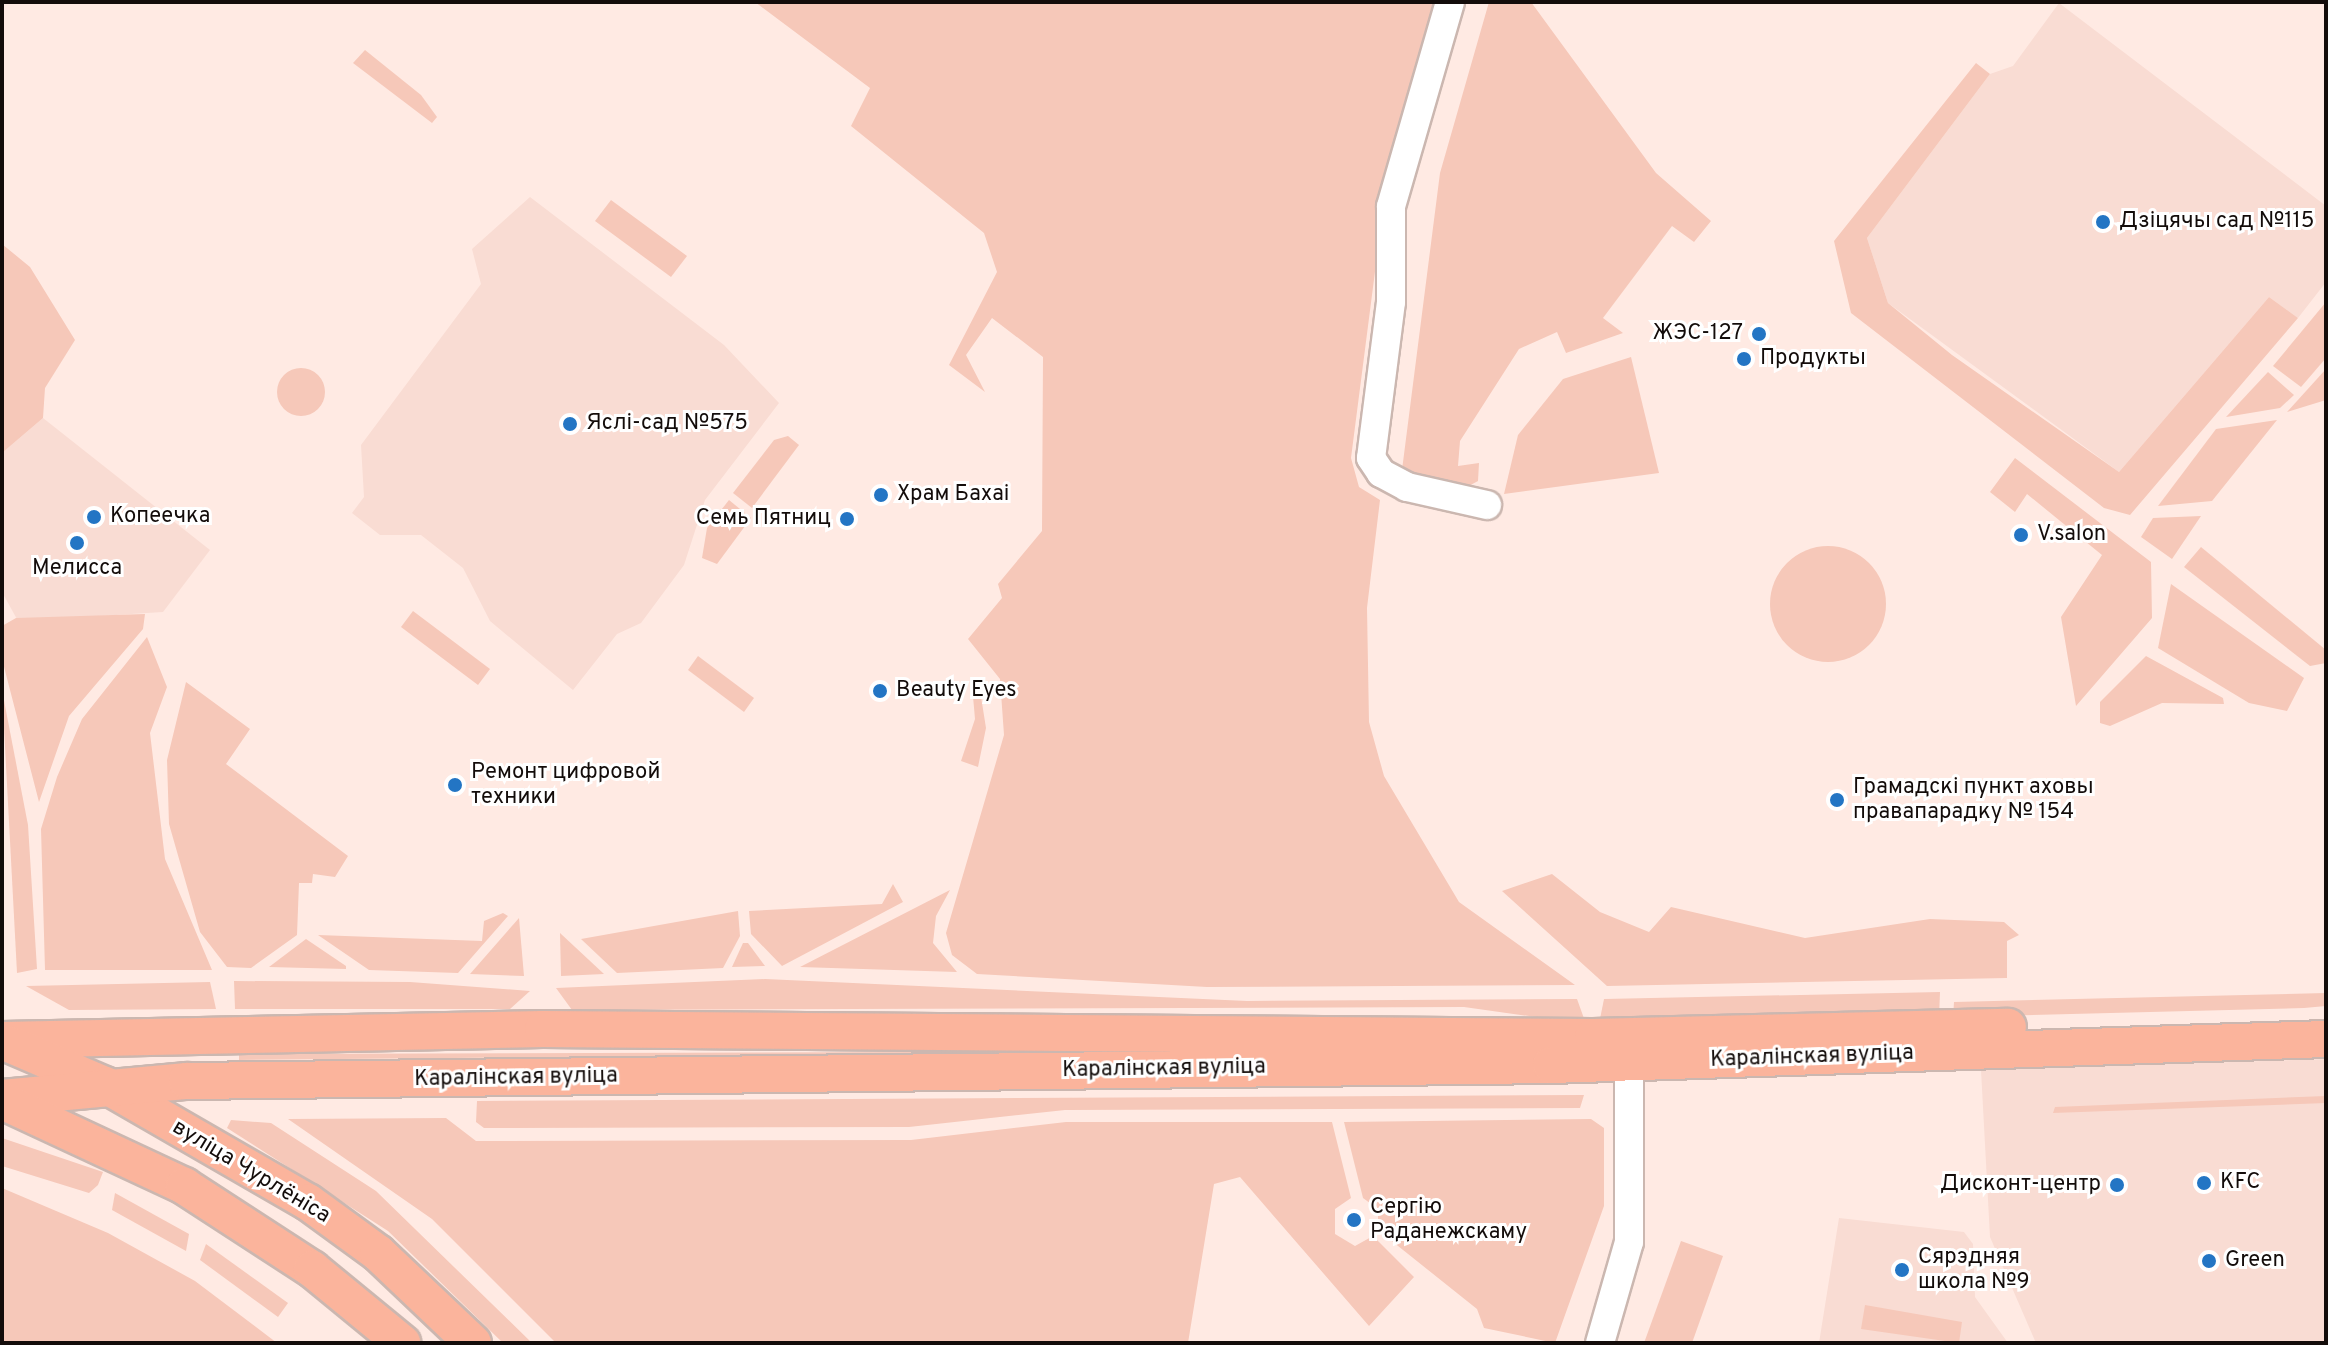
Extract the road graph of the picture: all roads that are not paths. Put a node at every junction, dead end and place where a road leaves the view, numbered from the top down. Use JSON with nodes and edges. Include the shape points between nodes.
{"nodes":[{"id":1,"x":1450,"y":2,"type":"edge"},
{"id":2,"x":1487,"y":505,"type":"dead end"},
{"id":3,"x":2326,"y":1017,"type":"edge"},
{"id":4,"x":1055,"y":1029,"type":"junction"},
{"id":5,"x":2326,"y":1039,"type":"edge"},
{"id":6,"x":2,"y":1041,"type":"edge"},
{"id":7,"x":1628,"y":1049,"type":"junction"},
{"id":8,"x":1057,"y":1071,"type":"junction"},
{"id":9,"x":187,"y":1081,"type":"junction"},
{"id":10,"x":105,"y":1085,"type":"junction"},
{"id":11,"x":2,"y":1100,"type":"edge"},
{"id":12,"x":175,"y":1127,"type":"junction"},
{"id":13,"x":402,"y":1343,"type":"edge"},
{"id":14,"x":473,"y":1343,"type":"edge"},
{"id":15,"x":1600,"y":1343,"type":"edge"}],
"edges":[{"from":1,"to":2,"type":"street","via":[[1391,207],[1391,302],[1371,458],[1381,473],[1407,487]]},
{"from":3,"to":7,"type":"main road","name":"Каралінская вуліца"},
{"from":4,"to":6,"type":"main road","name":"Каралінская вуліца"},
{"from":4,"to":7,"type":"main road","name":"Каралінская вуліца"},
{"from":4,"to":8,"type":"main road"},
{"from":5,"to":7,"type":"main road","name":"Каралінская вуліца"},
{"from":6,"to":10,"type":"main road","name":"вуліца Чурлёніса"},
{"from":7,"to":8,"type":"main road","name":"Каралінская вуліца"},
{"from":7,"to":15,"type":"street","via":[[1631,1228]]},
{"from":8,"to":9,"type":"main road","name":"Каралінская вуліца"},
{"from":9,"to":10,"type":"main road","name":"Каралінская вуліца"},
{"from":9,"to":12,"type":"main road","via":[[165,1105]]},
{"from":10,"to":11,"type":"main road","name":"Каралінская вуліца"},
{"from":10,"to":12,"type":"main road","name":"вуліца Чурлёніса"},
{"from":11,"to":13,"type":"main road","via":[[184,1186],[312,1269]]},
{"from":12,"to":14,"type":"main road","name":"вуліца Чурлёніса","via":[[339,1224]]}]}
